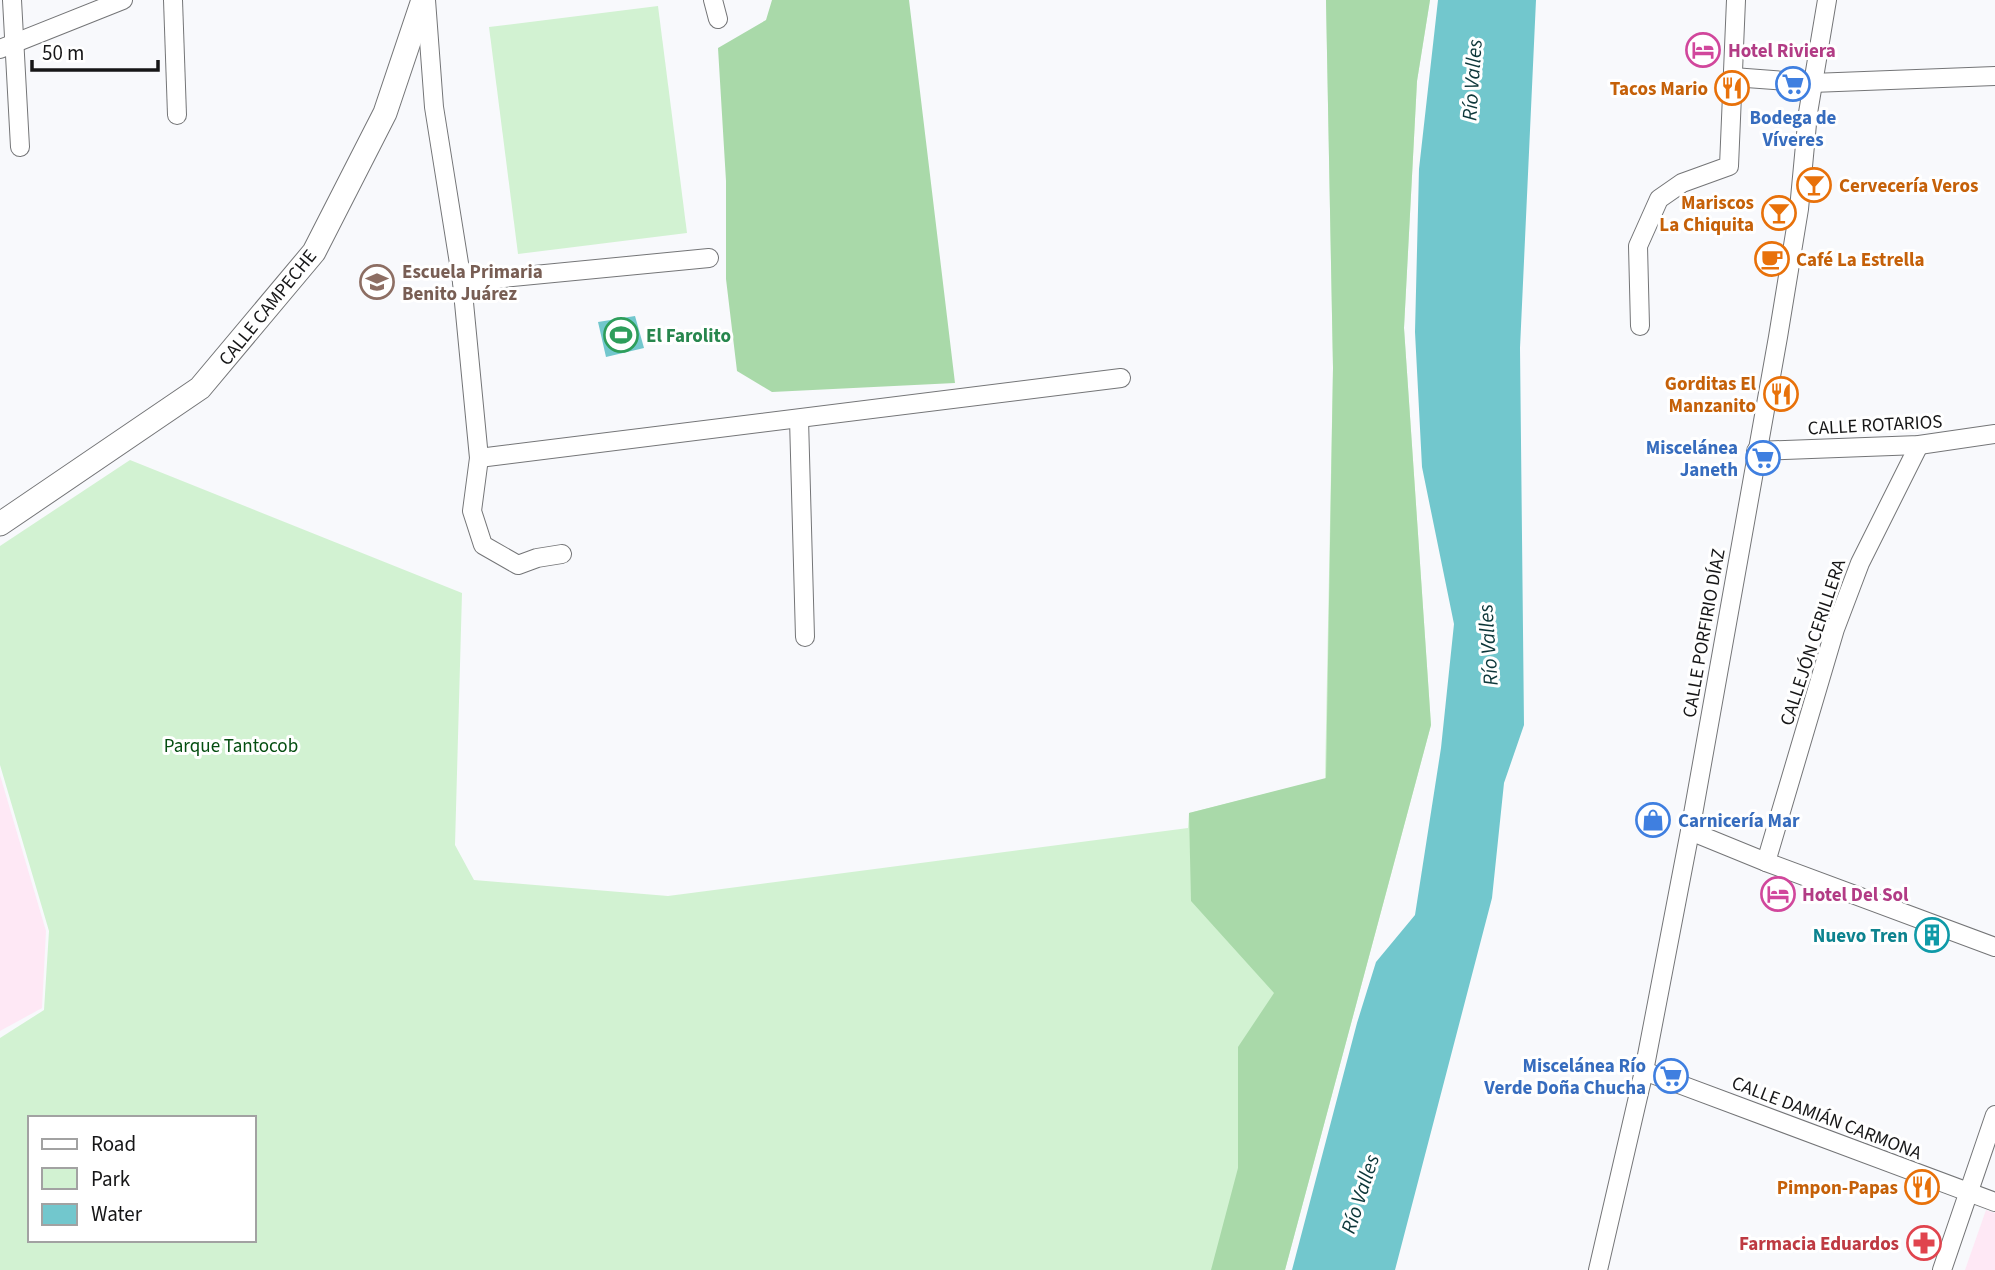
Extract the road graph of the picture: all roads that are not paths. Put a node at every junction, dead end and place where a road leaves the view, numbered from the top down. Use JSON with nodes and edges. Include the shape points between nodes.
{"nodes":[{"id":1,"x":12,"y":0,"type":"edge"},
{"id":2,"x":123,"y":0,"type":"edge"},
{"id":3,"x":173,"y":0,"type":"edge"},
{"id":4,"x":425,"y":0,"type":"edge"},
{"id":5,"x":713,"y":0,"type":"edge"},
{"id":6,"x":1736,"y":0,"type":"edge"},
{"id":7,"x":1827,"y":0,"type":"edge"},
{"id":8,"x":718,"y":19,"type":"dead end"},
{"id":9,"x":7,"y":47,"type":"edge"},
{"id":10,"x":1995,"y":76,"type":"edge"},
{"id":11,"x":1733,"y":77,"type":"junction"},
{"id":12,"x":1812,"y":83,"type":"junction"},
{"id":13,"x":177,"y":115,"type":"dead end"},
{"id":14,"x":20,"y":147,"type":"dead end"},
{"id":15,"x":709,"y":258,"type":"dead end"},
{"id":16,"x":462,"y":282,"type":"junction"},
{"id":17,"x":1640,"y":326,"type":"dead end"},
{"id":18,"x":1121,"y":378,"type":"dead end"},
{"id":19,"x":799,"y":419,"type":"junction"},
{"id":20,"x":1995,"y":434,"type":"edge"},
{"id":21,"x":1919,"y":444,"type":"junction"},
{"id":22,"x":1756,"y":451,"type":"junction"},
{"id":23,"x":479,"y":457,"type":"junction"},
{"id":24,"x":0,"y":524,"type":"edge"},
{"id":25,"x":562,"y":554,"type":"dead end"},
{"id":26,"x":805,"y":637,"type":"dead end"},
{"id":27,"x":1690,"y":831,"type":"junction"},
{"id":28,"x":1766,"y":862,"type":"junction"},
{"id":29,"x":1995,"y":947,"type":"edge"},
{"id":30,"x":1644,"y":1071,"type":"junction"},
{"id":31,"x":1995,"y":1115,"type":"edge"},
{"id":32,"x":1968,"y":1193,"type":"junction"},
{"id":33,"x":1995,"y":1202,"type":"edge"},
{"id":34,"x":1598,"y":1270,"type":"edge"},
{"id":35,"x":1942,"y":1270,"type":"edge"}],
"edges":[{"from":1,"to":9,"type":"street"},
{"from":2,"to":9,"type":"street"},
{"from":3,"to":13,"type":"street"},
{"from":4,"to":16,"type":"street","name":"CALLE CAMPECHE","via":[[434,107]]},
{"from":4,"to":24,"type":"street","name":"CALLE CAMPECHE","via":[[385,113],[314,252],[200,388]]},
{"from":5,"to":8,"type":"street"},
{"from":6,"to":11,"type":"street"},
{"from":7,"to":12,"type":"street","name":"CALLE PORFIRIO DÍAZ"},
{"from":9,"to":14,"type":"street"},
{"from":10,"to":12,"type":"street"},
{"from":11,"to":12,"type":"street"},
{"from":11,"to":17,"type":"street","via":[[1729,166],[1682,183],[1659,199],[1638,246]]},
{"from":12,"to":22,"type":"street","name":"CALLE PORFIRIO DÍAZ","via":[[1799,209]]},
{"from":15,"to":16,"type":"street"},
{"from":16,"to":23,"type":"street","name":"CALLE CAMPECHE"},
{"from":18,"to":19,"type":"street"},
{"from":19,"to":23,"type":"street"},
{"from":19,"to":26,"type":"street"},
{"from":20,"to":21,"type":"street","name":"CALLE ROTARIOS"},
{"from":21,"to":22,"type":"street","name":"CALLE ROTARIOS"},
{"from":21,"to":28,"type":"street","name":"CALLEJÓN CERILLERA","via":[[1843,607]]},
{"from":22,"to":27,"type":"street","name":"CALLE PORFIRIO DÍAZ"},
{"from":23,"to":25,"type":"street","name":"CALLE CAMPECHE","via":[[472,511],[483,545],[518,565]]},
{"from":27,"to":28,"type":"street"},
{"from":27,"to":30,"type":"street","name":"CALLE PORFIRIO DÍAZ"},
{"from":28,"to":29,"type":"street"},
{"from":30,"to":32,"type":"street","name":"CALLE DAMIÁN CARMONA"},
{"from":30,"to":34,"type":"street","name":"CALLE PORFIRIO DÍAZ"},
{"from":31,"to":32,"type":"street"},
{"from":32,"to":33,"type":"street","name":"CALLE DAMIÁN CARMONA"},
{"from":32,"to":35,"type":"street"}]}
